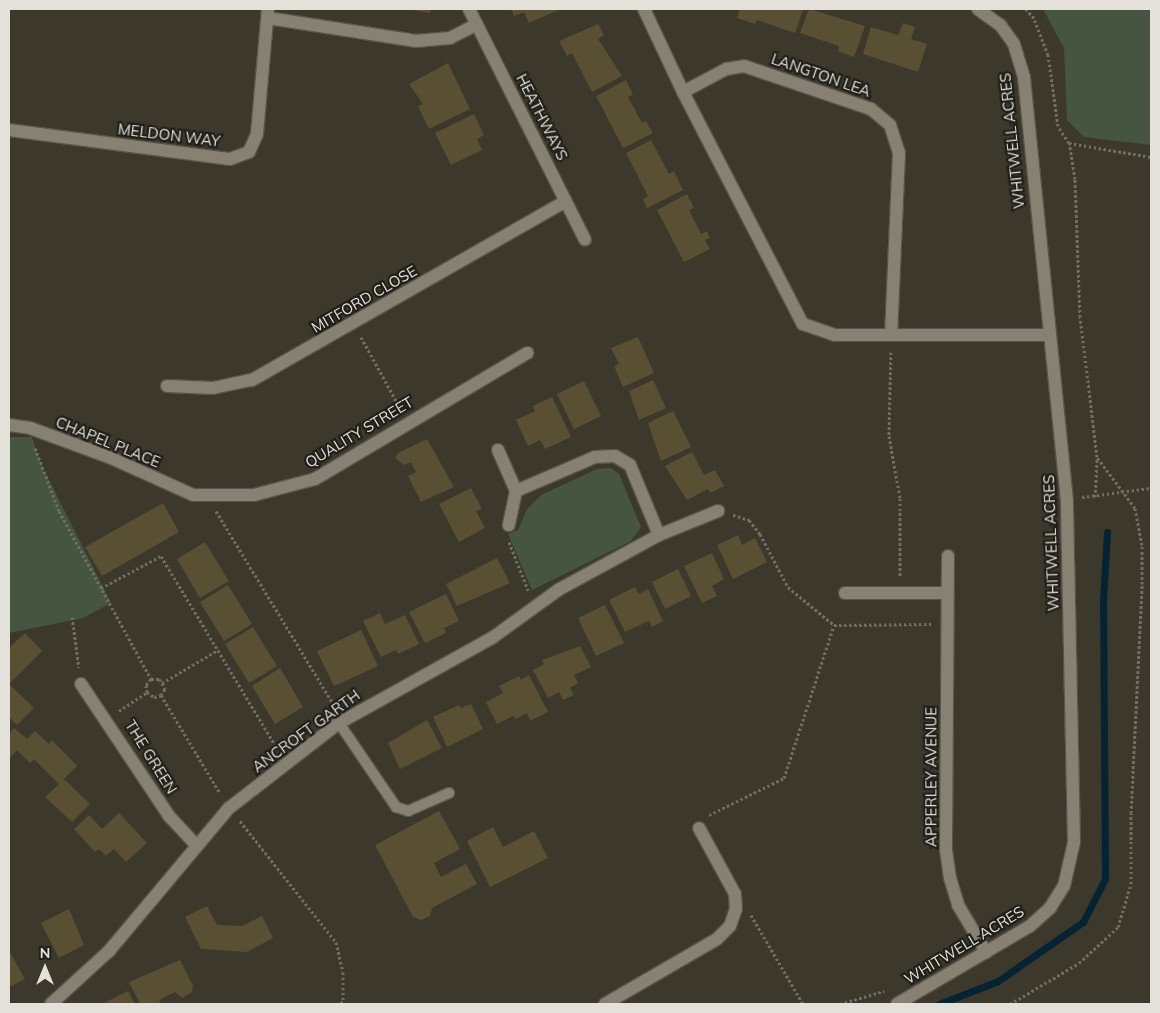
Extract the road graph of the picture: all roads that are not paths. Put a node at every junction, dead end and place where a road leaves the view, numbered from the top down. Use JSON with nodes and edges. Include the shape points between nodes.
{"nodes":[{"id":1,"x":469,"y":9,"type":"edge"},
{"id":2,"x":644,"y":9,"type":"edge"},
{"id":3,"x":978,"y":9,"type":"edge"},
{"id":4,"x":268,"y":14,"type":"edge"},
{"id":5,"x":477,"y":24,"type":"junction"},
{"id":6,"x":683,"y":92,"type":"junction"},
{"id":7,"x":9,"y":130,"type":"edge"},
{"id":8,"x":566,"y":201,"type":"junction"},
{"id":9,"x":585,"y":240,"type":"dead end"},
{"id":10,"x":891,"y":334,"type":"junction"},
{"id":11,"x":1048,"y":335,"type":"junction"},
{"id":12,"x":527,"y":353,"type":"dead end"},
{"id":13,"x":167,"y":386,"type":"dead end"},
{"id":14,"x":9,"y":424,"type":"edge"},
{"id":15,"x":498,"y":450,"type":"dead end"},
{"id":16,"x":516,"y":491,"type":"junction"},
{"id":17,"x":193,"y":495,"type":"joint"},
{"id":18,"x":718,"y":511,"type":"road end"},
{"id":19,"x":509,"y":525,"type":"road end"},
{"id":20,"x":660,"y":535,"type":"junction"},
{"id":21,"x":948,"y":556,"type":"dead end"},
{"id":22,"x":845,"y":593,"type":"dead end"},
{"id":23,"x":947,"y":593,"type":"junction"},
{"id":24,"x":82,"y":684,"type":"road end"},
{"id":25,"x":341,"y":722,"type":"junction"},
{"id":26,"x":449,"y":793,"type":"dead end"},
{"id":27,"x":699,"y":828,"type":"road end"},
{"id":28,"x":196,"y":845,"type":"junction"},
{"id":29,"x":986,"y":952,"type":"junction"},
{"id":30,"x":51,"y":1004,"type":"edge"},
{"id":31,"x":605,"y":1004,"type":"edge"},
{"id":32,"x":897,"y":1004,"type":"edge"}],
"edges":[{"from":1,"to":5,"type":"street","name":"HEATHWAYS"},
{"from":2,"to":6,"type":"street"},
{"from":3,"to":11,"type":"street","name":"WHITWELL ACRES","via":[[1000,25],[1014,44],[1024,77]]},
{"from":4,"to":5,"type":"street","name":"MELDON WAY","via":[[416,41],[450,38]]},
{"from":4,"to":7,"type":"street","name":"MELDON WAY","via":[[257,134],[249,152],[230,159]]},
{"from":5,"to":8,"type":"street","name":"HEATHWAYS"},
{"from":6,"to":10,"type":"street","via":[[803,324],[835,335]]},
{"from":6,"to":10,"type":"street","name":"LANGTON LEA","via":[[726,69],[744,66],[871,109],[890,125],[899,152]]},
{"from":8,"to":9,"type":"street","name":"HEATHWAYS"},
{"from":8,"to":13,"type":"street","name":"MITFORD CLOSE","via":[[252,380],[213,388]]},
{"from":10,"to":11,"type":"street"},
{"from":11,"to":29,"type":"street","name":"WHITWELL ACRES","via":[[1067,500],[1074,842],[1064,886],[1050,908],[1030,926]]},
{"from":12,"to":17,"type":"street","name":"QUALITY STREET","via":[[315,479],[254,495]]},
{"from":14,"to":17,"type":"street","name":"CHAPEL PLACE","via":[[30,428],[109,458]]},
{"from":15,"to":16,"type":"street"},
{"from":16,"to":19,"type":"street"},
{"from":16,"to":20,"type":"street","via":[[596,458],[615,456],[630,465]]},
{"from":18,"to":20,"type":"street","name":"ANCROFT GARTH"},
{"from":20,"to":25,"type":"street","name":"ANCROFT GARTH","via":[[558,590],[492,638]]},
{"from":21,"to":23,"type":"street","name":"APPERLEY AVENUE"},
{"from":22,"to":23,"type":"street"},
{"from":23,"to":29,"type":"street","name":"APPERLEY AVENUE","via":[[946,850],[958,905]]},
{"from":24,"to":28,"type":"street","name":"THE GREEN","via":[[169,816]]},
{"from":25,"to":26,"type":"lane","via":[[396,807],[408,811],[416,809]]},
{"from":25,"to":28,"type":"street","name":"ANCROFT GARTH","via":[[229,808]]},
{"from":27,"to":31,"type":"street","via":[[735,894],[736,909],[730,926],[717,939]]},
{"from":28,"to":30,"type":"street","name":"ANCROFT GARTH","via":[[109,951]]},
{"from":29,"to":32,"type":"street","name":"WHITWELL ACRES"}]}
